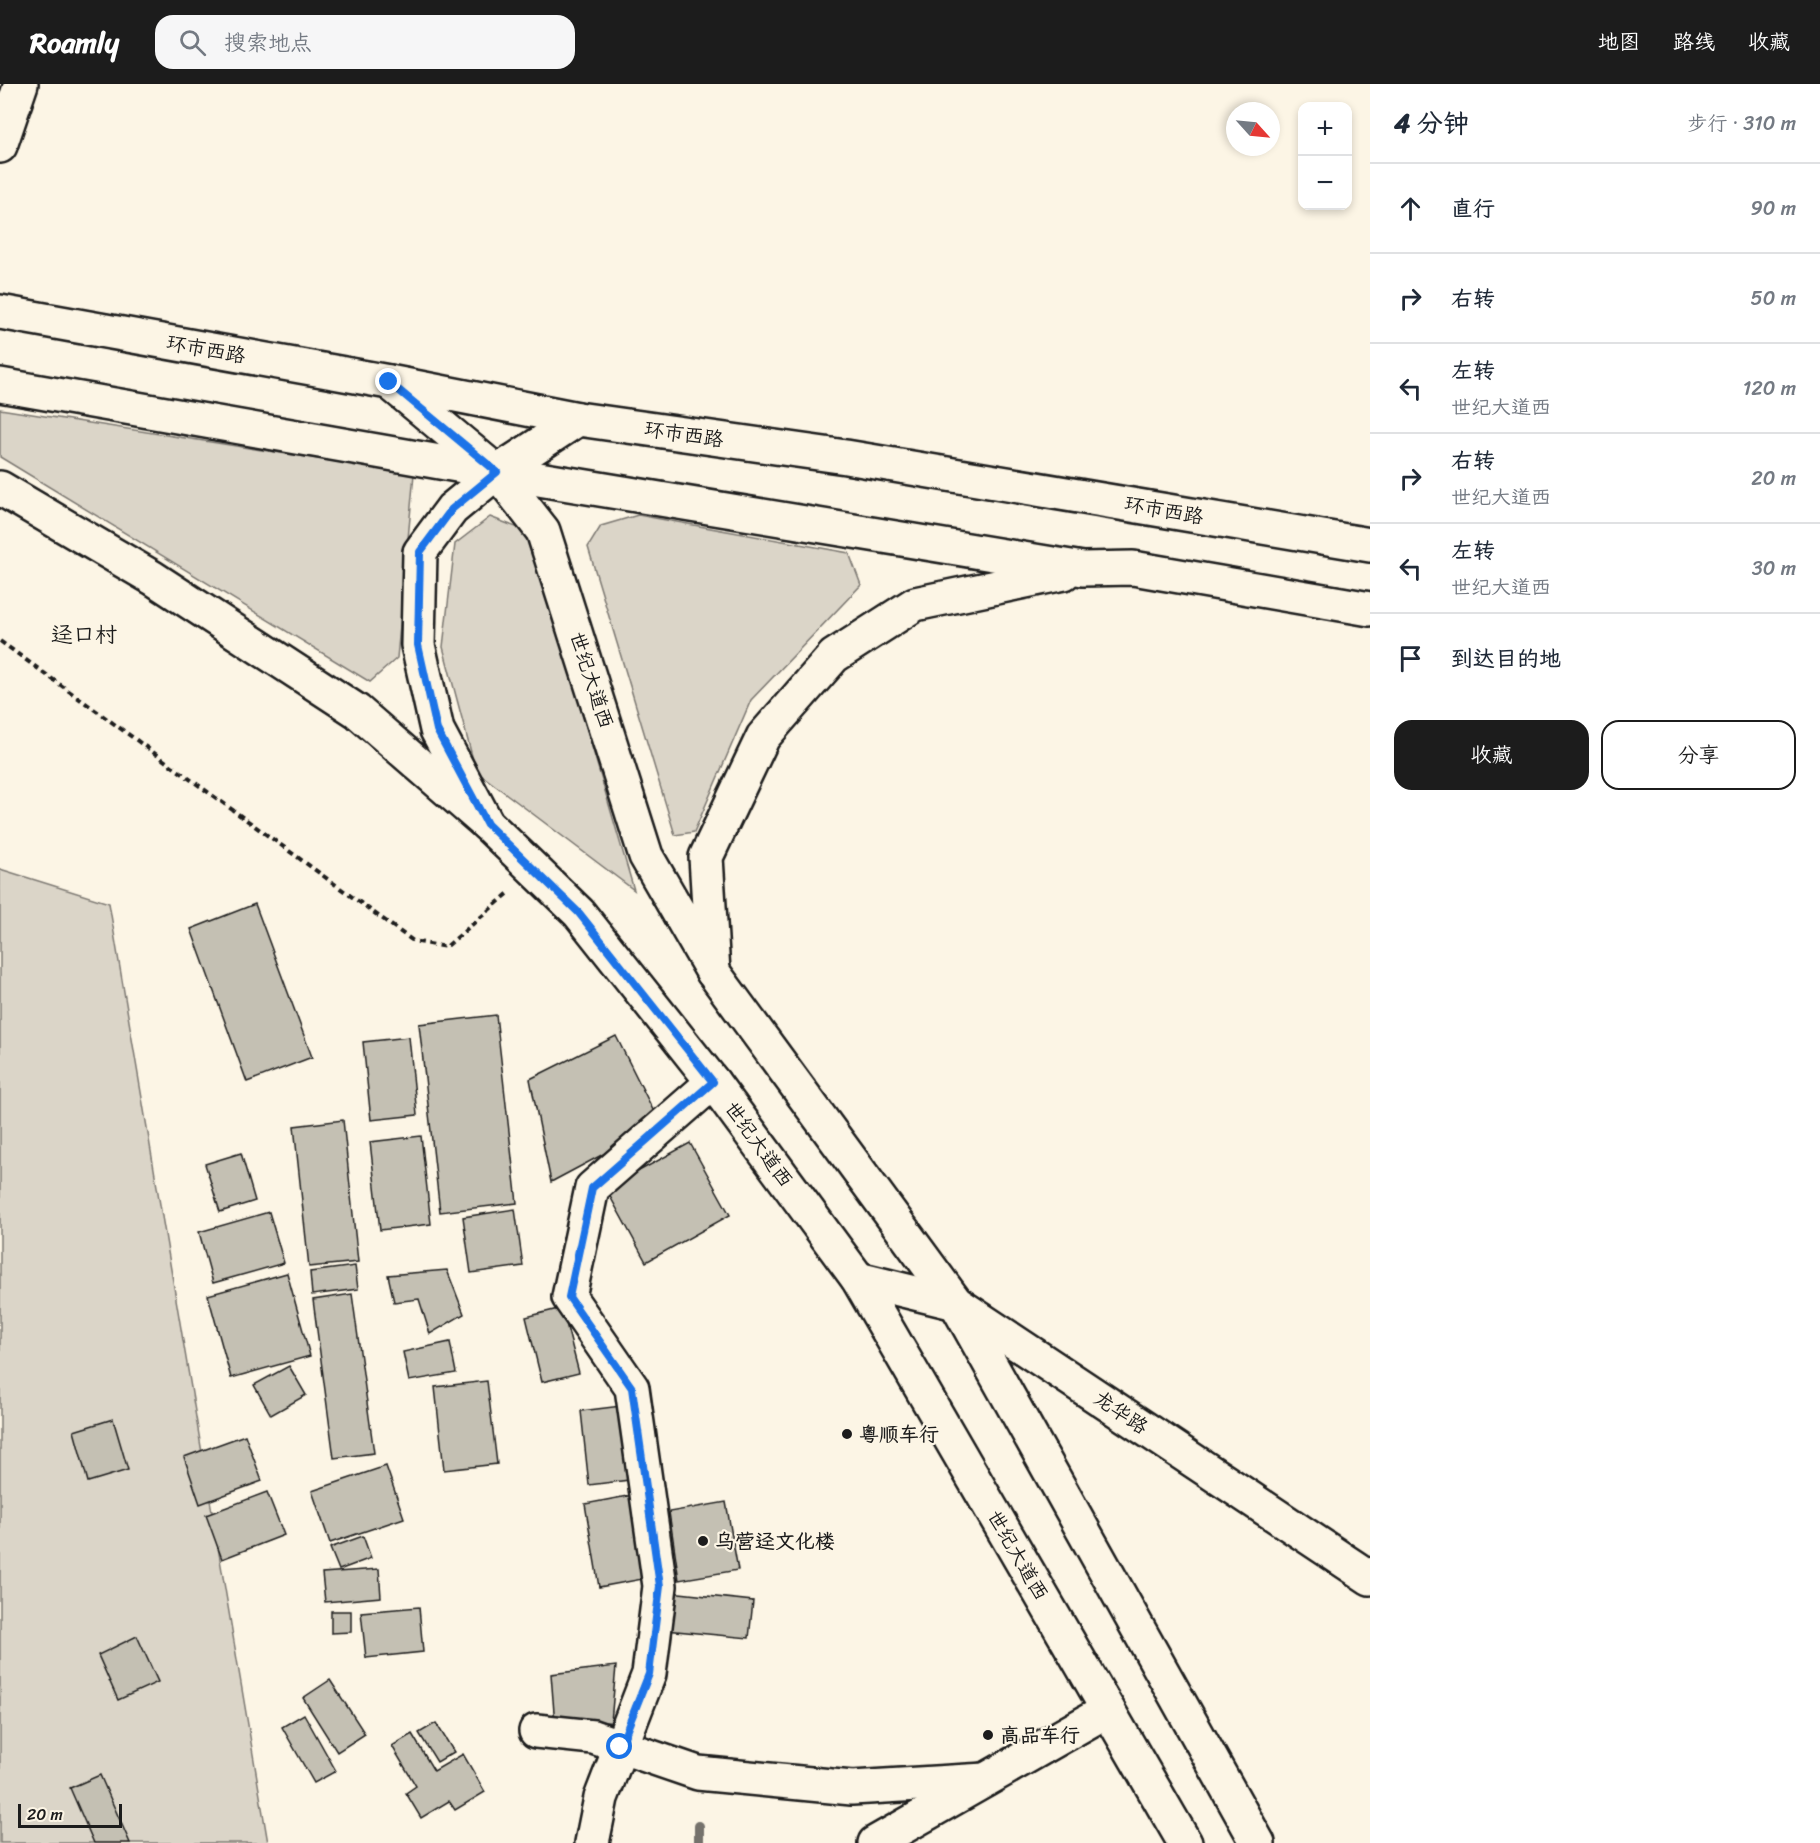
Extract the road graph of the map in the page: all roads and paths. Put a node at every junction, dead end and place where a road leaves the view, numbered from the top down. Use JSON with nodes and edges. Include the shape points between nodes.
{"nodes":[{"id":1,"x":21,"y":84,"type":"edge"},
{"id":2,"x":0,"y":146,"type":"edge"},
{"id":3,"x":0,"y":312,"type":"edge"},
{"id":4,"x":389,"y":382,"type":"junction"},
{"id":5,"x":0,"y":385,"type":"edge"},
{"id":6,"x":578,"y":419,"type":"junction"},
{"id":7,"x":497,"y":472,"type":"junction"},
{"id":8,"x":0,"y":488,"type":"edge"},
{"id":9,"x":1370,"y":545,"type":"edge"},
{"id":10,"x":1083,"y":569,"type":"junction"},
{"id":11,"x":1370,"y":609,"type":"edge"},
{"id":12,"x":0,"y":641,"type":"edge"},
{"id":13,"x":487,"y":824,"type":"junction"},
{"id":14,"x":535,"y":870,"type":"junction"},
{"id":15,"x":713,"y":972,"type":"junction"},
{"id":16,"x":713,"y":1082,"type":"junction"},
{"id":17,"x":858,"y":1279,"type":"junction"},
{"id":18,"x":956,"y":1303,"type":"junction"},
{"id":19,"x":1370,"y":1578,"type":"edge"},
{"id":20,"x":1108,"y":1710,"type":"junction"},
{"id":21,"x":536,"y":1731,"type":"dead end"},
{"id":22,"x":620,"y":1747,"type":"junction"},
{"id":23,"x":985,"y":1780,"type":"junction"},
{"id":24,"x":592,"y":1843,"type":"edge"},
{"id":25,"x":875,"y":1843,"type":"edge"},
{"id":26,"x":1185,"y":1843,"type":"edge"},
{"id":27,"x":1258,"y":1843,"type":"edge"}],
"edges":[{"from":1,"to":2,"type":"main road"},
{"from":3,"to":4,"type":"main road","name":"环市西路"},
{"from":4,"to":6,"type":"main road","name":"环市西路"},
{"from":4,"to":7,"type":"main road","name":"世纪大道西"},
{"from":5,"to":7,"type":"main road"},
{"from":6,"to":7,"type":"main road","name":"世纪大道西"},
{"from":6,"to":9,"type":"main road","name":"环市西路","via":[[846,457]]},
{"from":7,"to":10,"type":"main road"},
{"from":7,"to":13,"type":"main road","name":"世纪大道西","via":[[452,509],[420,552],[418,645],[437,730]]},
{"from":7,"to":15,"type":"main road","name":"世纪大道西","via":[[543,531],[646,856]]},
{"from":8,"to":13,"type":"main road","via":[[153,578],[357,711]]},
{"from":10,"to":11,"type":"main road","via":[[1133,568]]},
{"from":10,"to":15,"type":"main road","via":[[915,604],[834,656],[763,737],[706,857]]},
{"from":12,"to":14,"type":"path","via":[[413,940],[446,946]]},
{"from":13,"to":14,"type":"main road","name":"世纪大道西"},
{"from":14,"to":16,"type":"main road","name":"世纪大道西","via":[[579,913]]},
{"from":15,"to":18,"type":"main road","name":"世纪大道西"},
{"from":16,"to":17,"type":"main road","name":"世纪大道西"},
{"from":16,"to":22,"type":"main road","via":[[592,1188],[569,1297],[632,1388],[660,1586],[649,1674]]},
{"from":17,"to":18,"type":"main road","name":"龙华路"},
{"from":17,"to":20,"type":"main road","name":"世纪大道西"},
{"from":18,"to":19,"type":"main road","name":"龙华路"},
{"from":18,"to":27,"type":"main road","name":"世纪大道西"},
{"from":20,"to":23,"type":"main road"},
{"from":20,"to":26,"type":"main road","name":"世纪大道西"},
{"from":21,"to":22,"type":"main road","via":[[593,1737]]},
{"from":22,"to":23,"type":"main road","via":[[698,1773],[852,1788]]},
{"from":22,"to":24,"type":"main road","via":[[601,1798]]},
{"from":23,"to":25,"type":"main road"}]}
